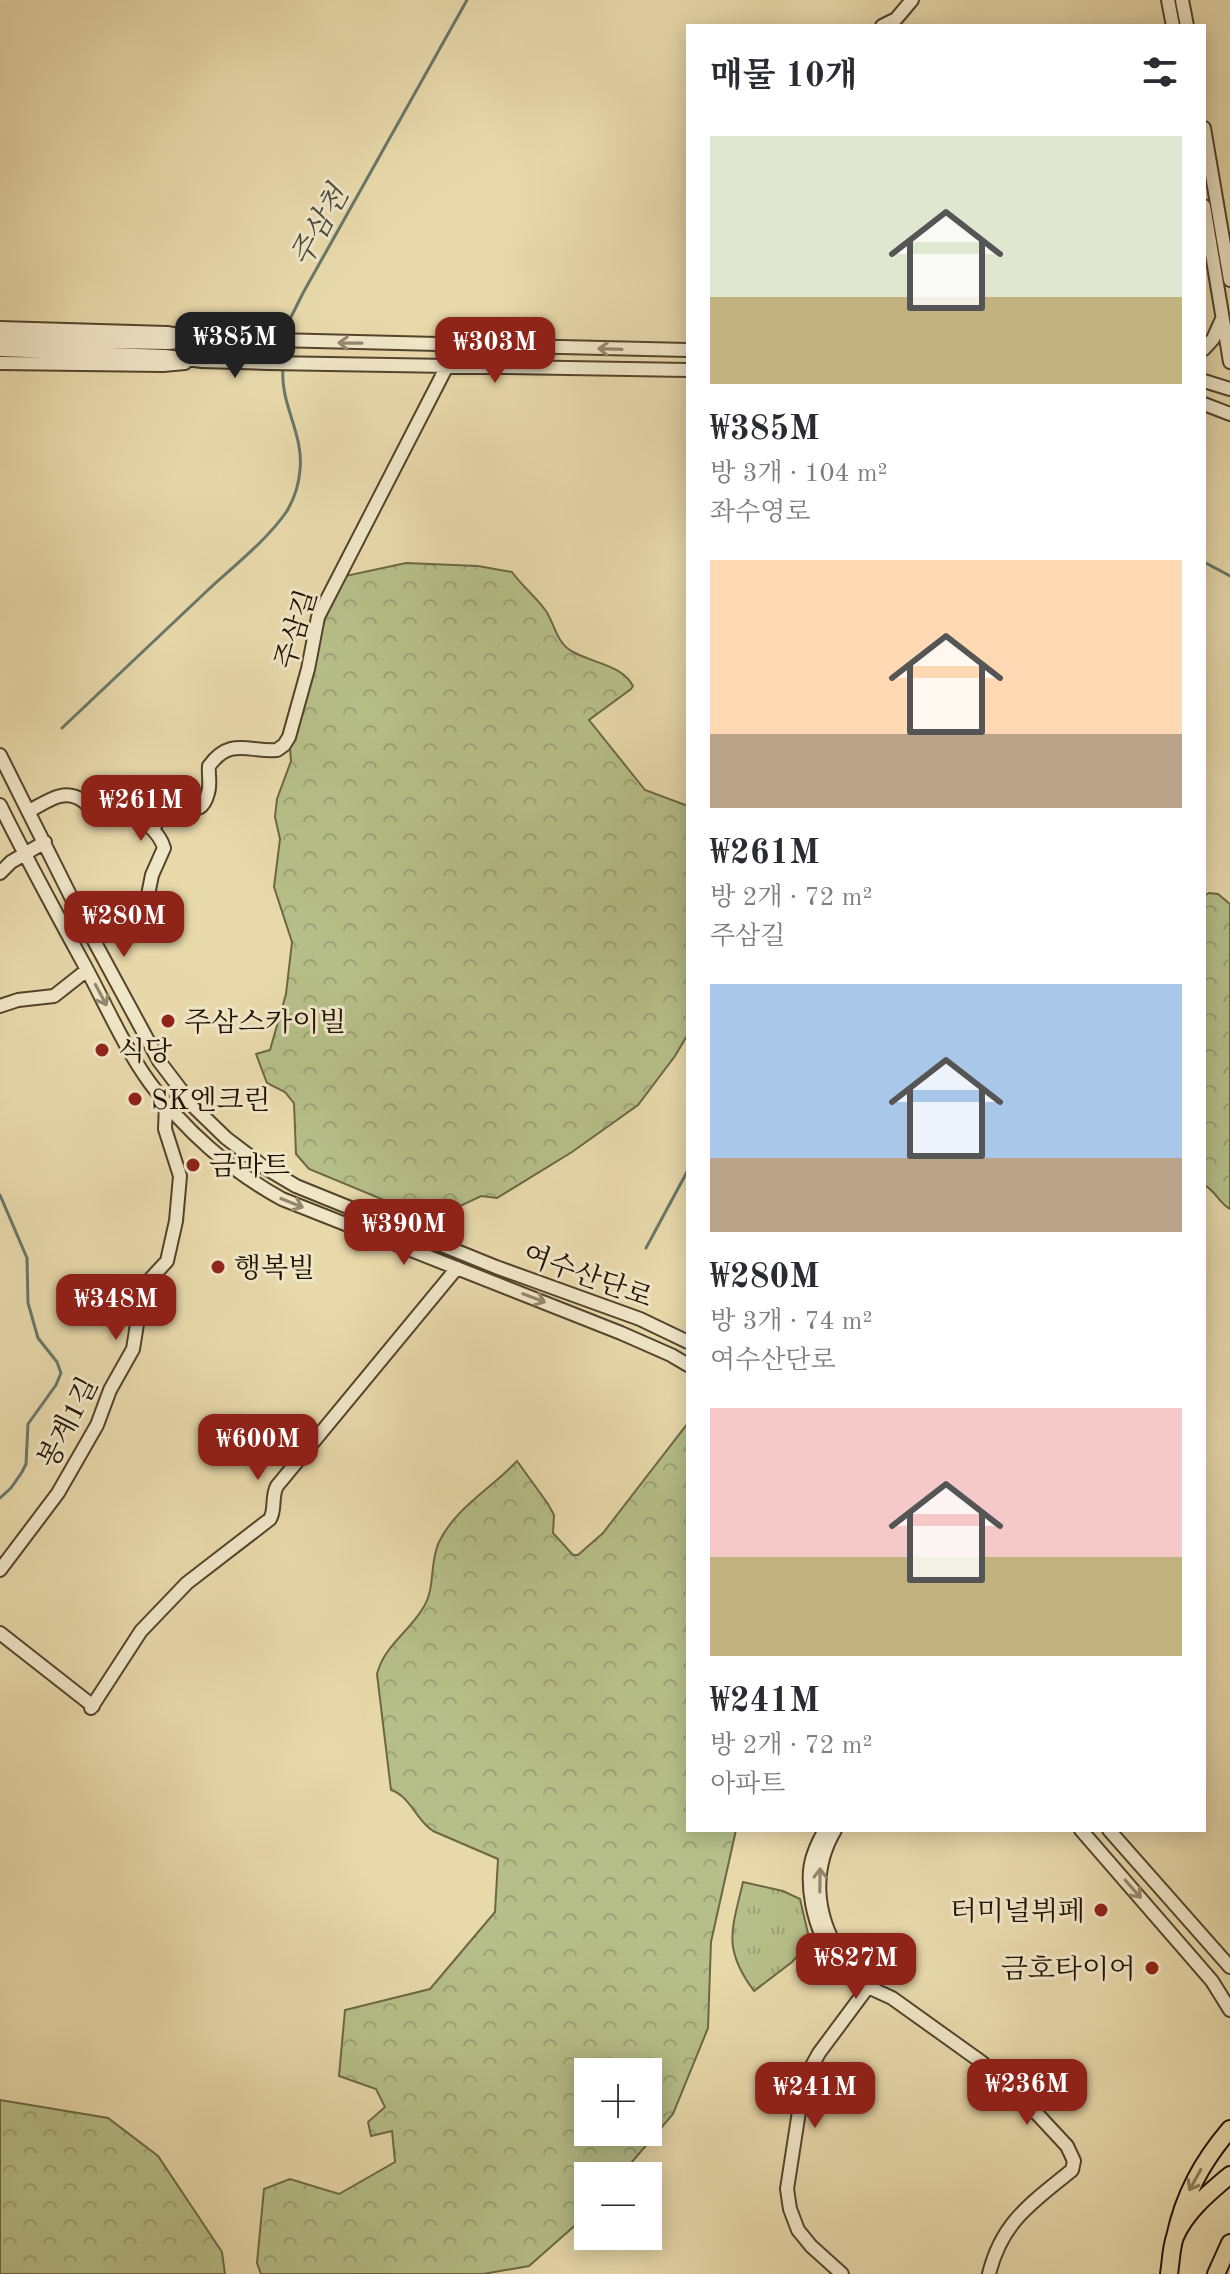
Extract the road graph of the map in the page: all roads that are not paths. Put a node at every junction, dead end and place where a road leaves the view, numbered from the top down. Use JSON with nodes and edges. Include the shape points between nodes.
{"nodes":[{"id":1,"x":912,"y":0,"type":"edge"},
{"id":2,"x":1168,"y":0,"type":"edge"},
{"id":3,"x":1182,"y":0,"type":"edge"},
{"id":4,"x":886,"y":24,"type":"edge"},
{"id":5,"x":1173,"y":24,"type":"edge"},
{"id":6,"x":1187,"y":24,"type":"edge"},
{"id":7,"x":1206,"y":140,"type":"edge"},
{"id":8,"x":1206,"y":218,"type":"edge"},
{"id":9,"x":1230,"y":280,"type":"edge"},
{"id":10,"x":1223,"y":316,"type":"junction"},
{"id":11,"x":0,"y":328,"type":"edge"},
{"id":12,"x":0,"y":340,"type":"edge"},
{"id":13,"x":203,"y":340,"type":"junction"},
{"id":14,"x":1206,"y":347,"type":"edge"},
{"id":15,"x":0,"y":350,"type":"edge"},
{"id":16,"x":686,"y":350,"type":"edge"},
{"id":17,"x":202,"y":361,"type":"junction"},
{"id":18,"x":1230,"y":362,"type":"edge"},
{"id":19,"x":0,"y":363,"type":"edge"},
{"id":20,"x":447,"y":366,"type":"junction"},
{"id":21,"x":686,"y":370,"type":"edge"},
{"id":22,"x":1206,"y":382,"type":"edge"},
{"id":23,"x":1230,"y":389,"type":"edge"},
{"id":24,"x":1206,"y":405,"type":"edge"},
{"id":25,"x":1230,"y":412,"type":"edge"},
{"id":26,"x":0,"y":755,"type":"edge"},
{"id":27,"x":0,"y":805,"type":"edge"},
{"id":28,"x":29,"y":811,"type":"junction"},
{"id":29,"x":153,"y":829,"type":"junction"},
{"id":30,"x":45,"y":842,"type":"junction"},
{"id":31,"x":24,"y":853,"type":"junction"},
{"id":32,"x":0,"y":873,"type":"edge"},
{"id":33,"x":79,"y":913,"type":"junction"},
{"id":34,"x":87,"y":970,"type":"junction"},
{"id":35,"x":0,"y":1006,"type":"edge"},
{"id":36,"x":181,"y":1091,"type":"junction"},
{"id":37,"x":166,"y":1103,"type":"junction"},
{"id":38,"x":457,"y":1268,"type":"junction"},
{"id":39,"x":686,"y":1341,"type":"edge"},
{"id":40,"x":686,"y":1364,"type":"edge"},
{"id":41,"x":0,"y":1570,"type":"edge"},
{"id":42,"x":0,"y":1633,"type":"edge"},
{"id":43,"x":824,"y":1832,"type":"edge"},
{"id":44,"x":834,"y":1832,"type":"edge"},
{"id":45,"x":1083,"y":1832,"type":"edge"},
{"id":46,"x":1111,"y":1832,"type":"edge"},
{"id":47,"x":1230,"y":1967,"type":"edge"},
{"id":48,"x":868,"y":1987,"type":"junction"},
{"id":49,"x":1230,"y":2010,"type":"edge"},
{"id":50,"x":1230,"y":2129,"type":"edge"},
{"id":51,"x":1230,"y":2175,"type":"edge"},
{"id":52,"x":1175,"y":2237,"type":"junction"},
{"id":53,"x":1230,"y":2243,"type":"edge"},
{"id":54,"x":826,"y":2260,"type":"junction"},
{"id":55,"x":822,"y":2274,"type":"edge"},
{"id":56,"x":842,"y":2274,"type":"edge"},
{"id":57,"x":989,"y":2274,"type":"edge"},
{"id":58,"x":1169,"y":2274,"type":"edge"},
{"id":59,"x":1216,"y":2274,"type":"edge"}],
"edges":[{"from":1,"to":4,"type":"street"},
{"from":2,"to":5,"type":"street"},
{"from":3,"to":6,"type":"street"},
{"from":7,"to":9,"type":"street"},
{"from":8,"to":10,"type":"street"},
{"from":10,"to":14,"type":"street"},
{"from":10,"to":18,"type":"street"},
{"from":11,"to":13,"type":"street","via":[[167,333]]},
{"from":12,"to":13,"type":"street"},
{"from":16,"to":13,"type":"street","one_way":true},
{"from":15,"to":17,"type":"street"},
{"from":17,"to":19,"type":"street"},
{"from":17,"to":20,"type":"street"},
{"from":20,"to":21,"type":"street"},
{"from":20,"to":29,"type":"street","name":"주삼길","via":[[318,617],[287,741],[274,751],[234,747],[223,752],[209,766],[209,791],[201,807],[168,811]]},
{"from":22,"to":23,"type":"street"},
{"from":24,"to":25,"type":"street"},
{"from":26,"to":28,"type":"street","name":"여수산단로"},
{"from":27,"to":31,"type":"street","name":"여수산단로"},
{"from":28,"to":29,"type":"street","via":[[68,793],[95,812],[126,811]]},
{"from":28,"to":30,"type":"street","name":"여수산단로"},
{"from":29,"to":33,"type":"street","via":[[164,848],[144,912],[131,920],[100,909]]},
{"from":30,"to":31,"type":"street"},
{"from":30,"to":33,"type":"street","name":"여수산단로"},
{"from":31,"to":32,"type":"street"},
{"from":31,"to":34,"type":"street","name":"여수산단로"},
{"from":33,"to":36,"type":"street","name":"여수산단로","via":[[159,1061]]},
{"from":34,"to":35,"type":"street","via":[[54,996]]},
{"from":34,"to":37,"type":"street","name":"여수산단로","one_way":true},
{"from":36,"to":37,"type":"street"},
{"from":36,"to":39,"type":"street","name":"여수산단로","via":[[226,1138],[289,1182]]},
{"from":37,"to":38,"type":"street","name":"여수산단로","one_way":true,"via":[[219,1155],[271,1193]]},
{"from":37,"to":41,"type":"street","name":"봉계1길","via":[[166,1134],[180,1176],[167,1261],[143,1287],[133,1349],[97,1425],[58,1493]]},
{"from":38,"to":40,"type":"street","name":"여수산단로","one_way":true,"via":[[642,1341]]},
{"from":38,"to":42,"type":"street","via":[[277,1486],[270,1519],[187,1583],[141,1631],[92,1707]]},
{"from":43,"to":48,"type":"street","via":[[810,1871],[817,1924],[843,1971]]},
{"from":48,"to":44,"type":"street","one_way":true,"via":[[839,1952],[822,1910],[819,1871]]},
{"from":45,"to":49,"type":"street","one_way":true,"via":[[1212,1981]]},
{"from":46,"to":47,"type":"street"},
{"from":48,"to":54,"type":"street","via":[[808,2073],[787,2189],[794,2221]]},
{"from":48,"to":57,"type":"street","via":[[892,1998],[1003,2080],[1073,2157],[1072,2170],[1009,2225]]},
{"from":50,"to":52,"type":"highway","one_way":true,"via":[[1189,2189]]},
{"from":51,"to":52,"type":"highway"},
{"from":52,"to":58,"type":"highway"},
{"from":53,"to":59,"type":"highway"},
{"from":54,"to":55,"type":"street"},
{"from":54,"to":56,"type":"street"}]}
